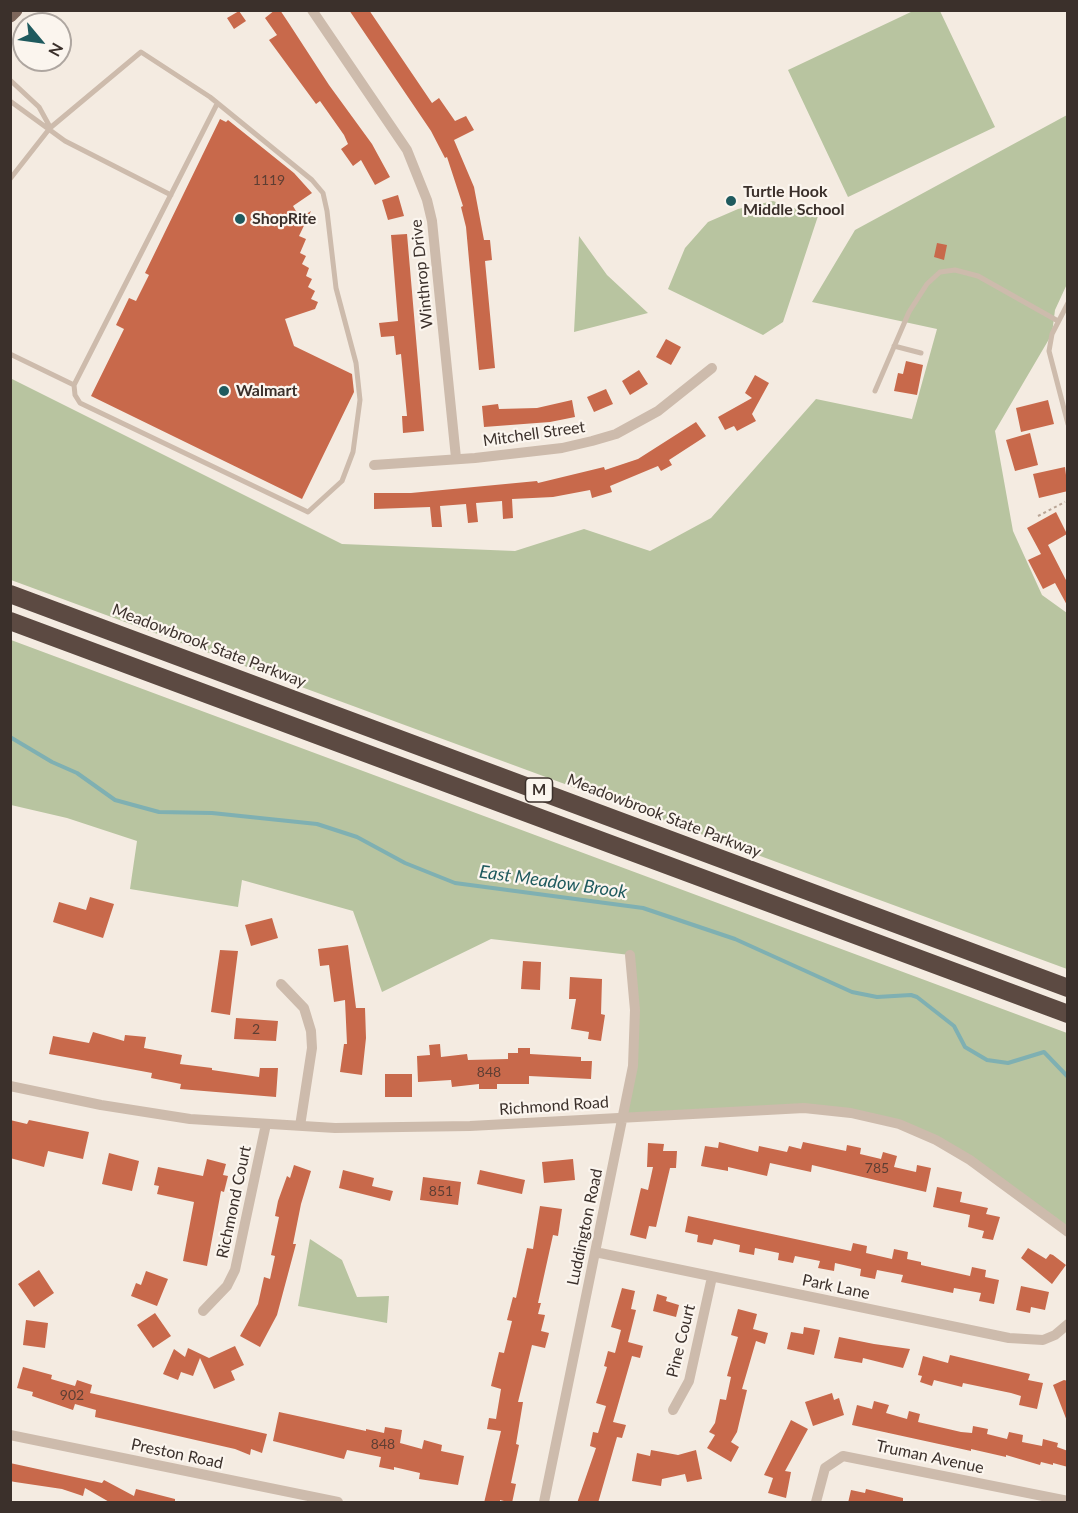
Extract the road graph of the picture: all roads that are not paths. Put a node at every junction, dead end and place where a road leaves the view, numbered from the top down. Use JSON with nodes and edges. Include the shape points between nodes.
{"nodes":[{"id":1,"x":15,"y":10,"type":"edge"},
{"id":2,"x":312,"y":10,"type":"edge"},
{"id":3,"x":10,"y":15,"type":"edge"},
{"id":4,"x":10,"y":80,"type":"edge"},
{"id":5,"x":10,"y":101,"type":"edge"},
{"id":6,"x":217,"y":104,"type":"junction"},
{"id":7,"x":50,"y":128,"type":"junction"},
{"id":8,"x":10,"y":178,"type":"edge"},
{"id":9,"x":171,"y":195,"type":"junction"},
{"id":10,"x":1068,"y":303,"type":"edge"},
{"id":11,"x":1058,"y":321,"type":"junction"},
{"id":12,"x":894,"y":346,"type":"junction"},
{"id":13,"x":921,"y":353,"type":"dead end"},
{"id":14,"x":10,"y":354,"type":"edge"},
{"id":15,"x":712,"y":368,"type":"dead end"},
{"id":16,"x":74,"y":385,"type":"junction"},
{"id":17,"x":874,"y":392,"type":"dead end"},
{"id":18,"x":1068,"y":424,"type":"edge"},
{"id":19,"x":456,"y":458,"type":"junction"},
{"id":20,"x":374,"y":465,"type":"dead end"},
{"id":21,"x":10,"y":594,"type":"edge"},
{"id":22,"x":10,"y":621,"type":"edge"},
{"id":23,"x":630,"y":955,"type":"dead end"},
{"id":24,"x":281,"y":984,"type":"dead end"},
{"id":25,"x":1068,"y":988,"type":"edge"},
{"id":26,"x":1068,"y":1014,"type":"edge"},
{"id":27,"x":10,"y":1086,"type":"edge"},
{"id":28,"x":623,"y":1116,"type":"junction"},
{"id":29,"x":266,"y":1124,"type":"junction"},
{"id":30,"x":300,"y":1126,"type":"junction"},
{"id":31,"x":1068,"y":1232,"type":"edge"},
{"id":32,"x":595,"y":1252,"type":"junction"},
{"id":33,"x":712,"y":1277,"type":"junction"},
{"id":34,"x":202,"y":1311,"type":"dead end"},
{"id":35,"x":1068,"y":1324,"type":"edge"},
{"id":36,"x":673,"y":1410,"type":"dead end"},
{"id":37,"x":10,"y":1435,"type":"edge"},
{"id":38,"x":1068,"y":1501,"type":"edge"},
{"id":39,"x":338,"y":1503,"type":"edge"},
{"id":40,"x":544,"y":1503,"type":"edge"},
{"id":41,"x":816,"y":1503,"type":"edge"}],
"edges":[{"from":1,"to":3,"type":"main road"},
{"from":2,"to":19,"type":"street","name":"Winthrop Drive","via":[[407,150],[428,200]]},
{"from":4,"to":7,"type":"lane","via":[[39,106]]},
{"from":5,"to":7,"type":"lane"},
{"from":6,"to":7,"type":"lane","via":[[141,52]]},
{"from":6,"to":9,"type":"lane"},
{"from":6,"to":16,"type":"lane","via":[[323,193],[336,288],[360,383],[353,452],[342,481],[308,512],[80,403]]},
{"from":7,"to":8,"type":"lane"},
{"from":7,"to":9,"type":"lane","via":[[64,141]]},
{"from":9,"to":16,"type":"lane"},
{"from":10,"to":11,"type":"lane"},
{"from":11,"to":12,"type":"lane","via":[[978,276],[955,270],[940,272],[909,312]]},
{"from":11,"to":18,"type":"lane","via":[[1049,351]]},
{"from":12,"to":13,"type":"lane"},
{"from":12,"to":17,"type":"lane"},
{"from":14,"to":16,"type":"lane"},
{"from":15,"to":19,"type":"street","name":"Mitchell Street","via":[[658,411],[616,434],[562,448]]},
{"from":19,"to":20,"type":"street","name":"Mitchell Street"},
{"from":21,"to":25,"type":"highway","name":"Meadowbrook State Parkway","number":"M"},
{"from":22,"to":26,"type":"highway","number":"M"},
{"from":23,"to":28,"type":"street","name":"Luddington Road","via":[[635,1010],[633,1066]]},
{"from":24,"to":30,"type":"street","via":[[304,1008],[311,1031]]},
{"from":27,"to":29,"type":"street","name":"Richmond Road","via":[[190,1119]]},
{"from":28,"to":30,"type":"street","name":"Richmond Road","via":[[470,1126]]},
{"from":28,"to":31,"type":"street","name":"Richmond Road","via":[[804,1108],[899,1124],[970,1160]]},
{"from":28,"to":32,"type":"street","name":"Luddington Road"},
{"from":29,"to":30,"type":"street","name":"Richmond Road"},
{"from":29,"to":34,"type":"street","name":"Richmond Court","via":[[235,1270],[227,1286]]},
{"from":32,"to":33,"type":"street","name":"Park Lane"},
{"from":32,"to":40,"type":"street","name":"Luddington Road"},
{"from":33,"to":35,"type":"street","name":"Park Lane","via":[[1009,1338],[1043,1340]]},
{"from":33,"to":36,"type":"street","name":"Pine Court","via":[[689,1381]]},
{"from":37,"to":39,"type":"street","name":"Preston Road"},
{"from":38,"to":41,"type":"street","name":"Truman Avenue","via":[[843,1456],[825,1468]]}]}
